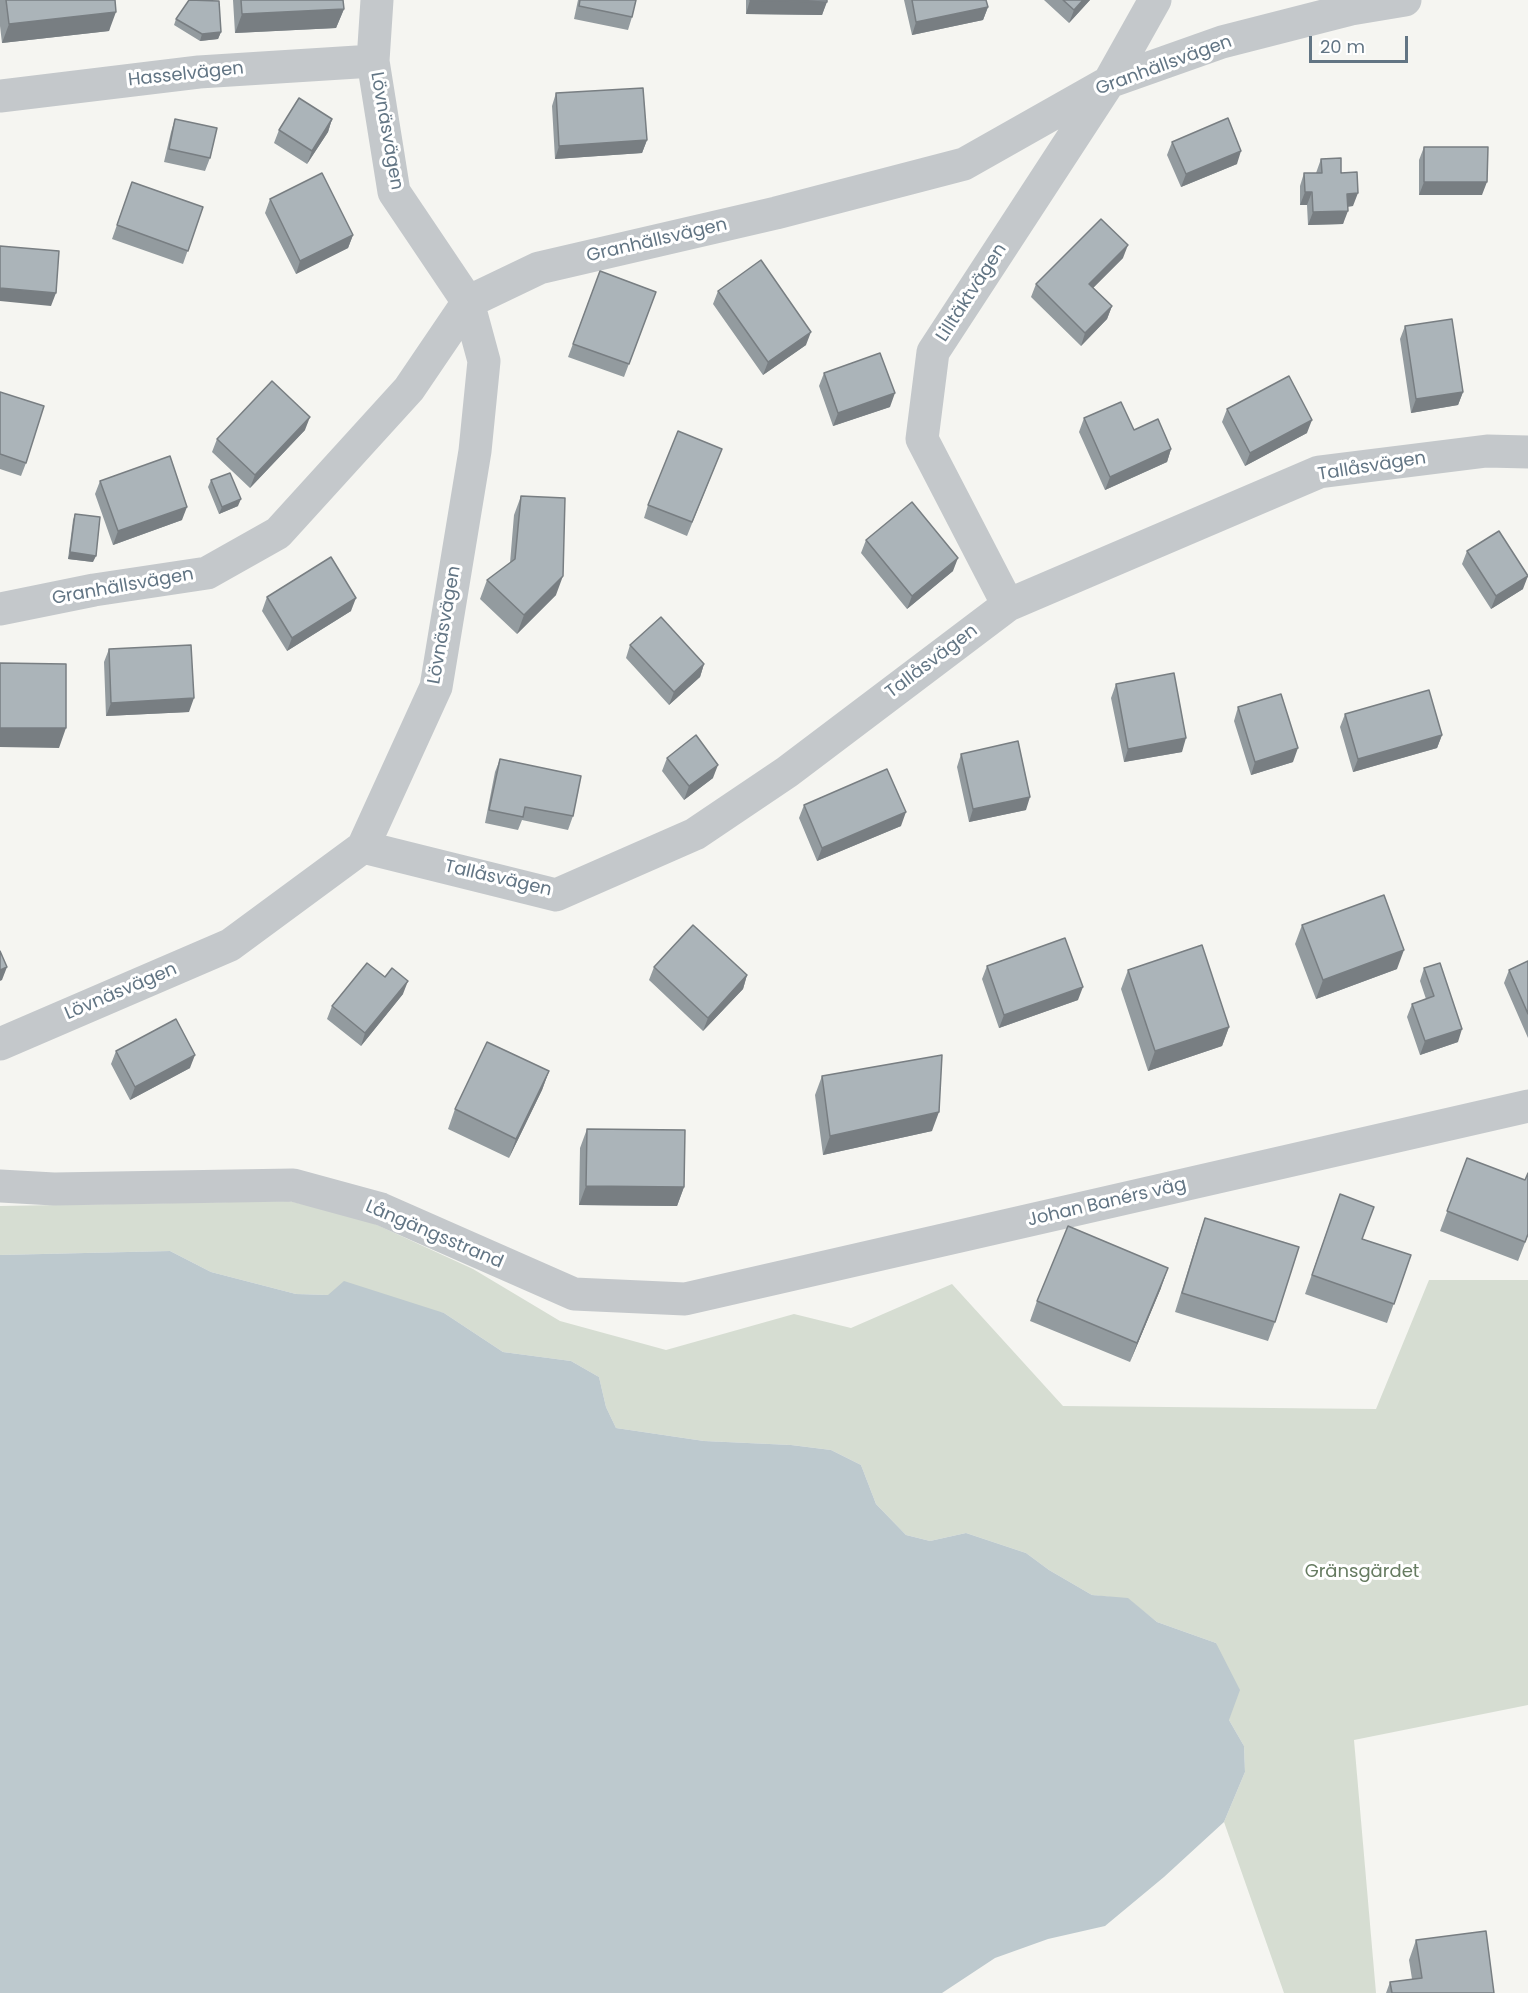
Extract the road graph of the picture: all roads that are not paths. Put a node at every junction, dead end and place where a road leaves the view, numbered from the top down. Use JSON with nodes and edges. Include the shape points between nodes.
{"nodes":[{"id":1,"x":376,"y":0,"type":"edge"},
{"id":2,"x":1155,"y":0,"type":"edge"},
{"id":3,"x":1405,"y":0,"type":"edge"},
{"id":4,"x":373,"y":61,"type":"junction"},
{"id":5,"x":1109,"y":82,"type":"junction"},
{"id":6,"x":0,"y":96,"type":"edge"},
{"id":7,"x":468,"y":302,"type":"junction"},
{"id":8,"x":1528,"y":452,"type":"edge"},
{"id":9,"x":1008,"y":605,"type":"junction"},
{"id":10,"x":0,"y":609,"type":"edge"},
{"id":11,"x":363,"y":847,"type":"junction"},
{"id":12,"x":0,"y":1044,"type":"edge"},
{"id":13,"x":1528,"y":1106,"type":"edge"},
{"id":14,"x":0,"y":1186,"type":"edge"},
{"id":15,"x":686,"y":1299,"type":"joint"}],
"edges":[{"from":1,"to":4,"type":"street","name":"Lövnäsvägen"},
{"from":2,"to":5,"type":"street","name":"Lilltäktvägen"},
{"from":3,"to":5,"type":"street","name":"Granhällsvägen","via":[[1351,9],[1222,42]]},
{"from":4,"to":6,"type":"street","name":"Hasselvägen","via":[[199,72]]},
{"from":4,"to":7,"type":"street","name":"Lövnäsvägen","via":[[394,192]]},
{"from":5,"to":7,"type":"street","name":"Granhällsvägen","via":[[964,164],[539,268]]},
{"from":5,"to":9,"type":"street","name":"Lilltäktvägen","via":[[933,351],[922,439]]},
{"from":7,"to":10,"type":"street","name":"Granhällsvägen","via":[[409,389],[278,533],[207,573]]},
{"from":7,"to":11,"type":"street","name":"Lövnäsvägen","via":[[484,360],[475,451],[436,687]]},
{"from":8,"to":9,"type":"street","name":"Tallåsvägen","via":[[1486,451],[1319,472]]},
{"from":9,"to":11,"type":"street","name":"Tallåsvägen","via":[[787,772],[695,834],[556,895]]},
{"from":11,"to":12,"type":"street","name":"Lövnäsvägen","via":[[230,945]]},
{"from":13,"to":15,"type":"street","name":"Johan Banérs väg"},
{"from":14,"to":15,"type":"street","name":"Långängsstrand","via":[[54,1189],[293,1185],[381,1209],[574,1294]]}]}
